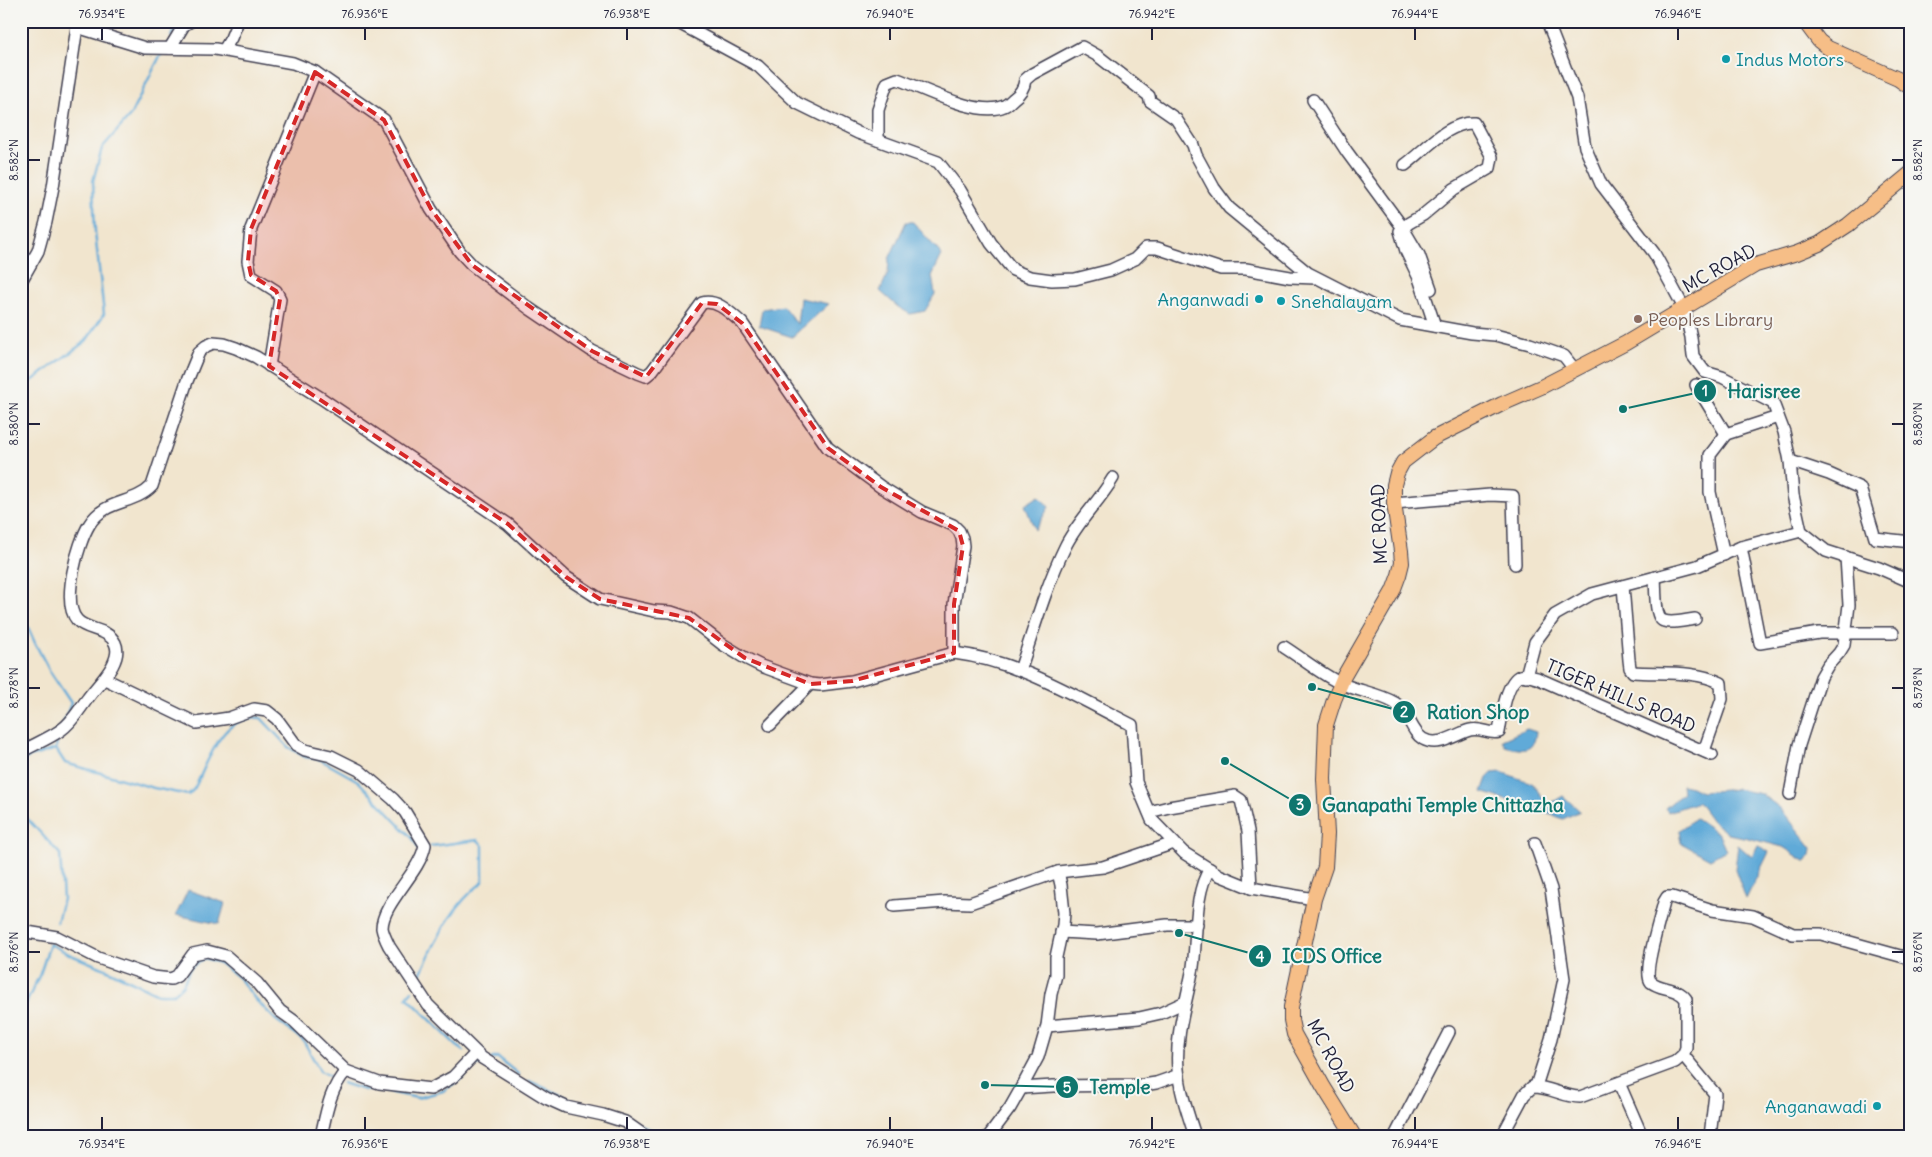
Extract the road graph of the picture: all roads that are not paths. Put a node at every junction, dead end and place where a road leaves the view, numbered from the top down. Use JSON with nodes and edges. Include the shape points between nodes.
{"nodes":[{"id":1,"x":191,"y":21,"type":"edge"},
{"id":2,"x":238,"y":21,"type":"edge"},
{"id":3,"x":675,"y":21,"type":"edge"},
{"id":4,"x":1547,"y":21,"type":"edge"},
{"id":5,"x":1804,"y":21,"type":"edge"},
{"id":6,"x":77,"y":24,"type":"edge"},
{"id":7,"x":166,"y":48,"type":"junction"},
{"id":8,"x":224,"y":50,"type":"junction"},
{"id":9,"x":315,"y":72,"type":"junction"},
{"id":10,"x":1911,"y":88,"type":"edge"},
{"id":11,"x":1313,"y":100,"type":"dead end"},
{"id":12,"x":878,"y":140,"type":"junction"},
{"id":13,"x":1404,"y":165,"type":"dead end"},
{"id":14,"x":1911,"y":173,"type":"edge"},
{"id":15,"x":1403,"y":228,"type":"junction"},
{"id":16,"x":1317,"y":278,"type":"junction"},
{"id":17,"x":21,"y":282,"type":"edge"},
{"id":18,"x":1431,"y":289,"type":"dead end"},
{"id":19,"x":1684,"y":308,"type":"junction"},
{"id":20,"x":1435,"y":326,"type":"junction"},
{"id":21,"x":269,"y":366,"type":"junction"},
{"id":22,"x":1575,"y":370,"type":"junction"},
{"id":23,"x":1696,"y":385,"type":"dead end"},
{"id":24,"x":1778,"y":417,"type":"junction"},
{"id":25,"x":1726,"y":434,"type":"junction"},
{"id":26,"x":1790,"y":461,"type":"junction"},
{"id":27,"x":1113,"y":478,"type":"dead end"},
{"id":28,"x":1394,"y":503,"type":"junction"},
{"id":29,"x":1801,"y":531,"type":"junction"},
{"id":30,"x":1911,"y":542,"type":"edge"},
{"id":31,"x":1741,"y":547,"type":"junction"},
{"id":32,"x":1724,"y":555,"type":"junction"},
{"id":33,"x":1846,"y":557,"type":"junction"},
{"id":34,"x":1515,"y":564,"type":"dead end"},
{"id":35,"x":1656,"y":577,"type":"junction"},
{"id":36,"x":1911,"y":582,"type":"edge"},
{"id":37,"x":1622,"y":586,"type":"junction"},
{"id":38,"x":1695,"y":619,"type":"dead end"},
{"id":39,"x":1846,"y":633,"type":"junction"},
{"id":40,"x":1893,"y":633,"type":"dead end"},
{"id":41,"x":1284,"y":647,"type":"dead end"},
{"id":42,"x":954,"y":653,"type":"junction"},
{"id":43,"x":1020,"y":670,"type":"junction"},
{"id":44,"x":1526,"y":676,"type":"junction"},
{"id":45,"x":105,"y":678,"type":"junction"},
{"id":46,"x":1341,"y":683,"type":"junction"},
{"id":47,"x":810,"y":684,"type":"junction"},
{"id":48,"x":770,"y":725,"type":"dead end"},
{"id":49,"x":21,"y":752,"type":"edge"},
{"id":50,"x":1790,"y":794,"type":"dead end"},
{"id":51,"x":1149,"y":812,"type":"junction"},
{"id":52,"x":1174,"y":843,"type":"junction"},
{"id":53,"x":1535,"y":843,"type":"dead end"},
{"id":54,"x":1210,"y":869,"type":"junction"},
{"id":55,"x":1058,"y":872,"type":"junction"},
{"id":56,"x":1251,"y":888,"type":"junction"},
{"id":57,"x":1314,"y":899,"type":"junction"},
{"id":58,"x":894,"y":906,"type":"dead end"},
{"id":59,"x":1197,"y":925,"type":"junction"},
{"id":60,"x":21,"y":931,"type":"edge"},
{"id":61,"x":1061,"y":932,"type":"junction"},
{"id":62,"x":1911,"y":960,"type":"edge"},
{"id":63,"x":1185,"y":1002,"type":"junction"},
{"id":64,"x":1047,"y":1026,"type":"junction"},
{"id":65,"x":1450,"y":1032,"type":"dead end"},
{"id":66,"x":1683,"y":1055,"type":"junction"},
{"id":67,"x":479,"y":1056,"type":"junction"},
{"id":68,"x":344,"y":1074,"type":"junction"},
{"id":69,"x":1179,"y":1075,"type":"junction"},
{"id":70,"x":1619,"y":1083,"type":"junction"},
{"id":71,"x":1536,"y":1086,"type":"junction"},
{"id":72,"x":1021,"y":1088,"type":"junction"},
{"id":73,"x":321,"y":1136,"type":"edge"},
{"id":74,"x":645,"y":1136,"type":"edge"},
{"id":75,"x":989,"y":1136,"type":"edge"},
{"id":76,"x":1195,"y":1136,"type":"edge"},
{"id":77,"x":1354,"y":1136,"type":"edge"},
{"id":78,"x":1395,"y":1136,"type":"edge"},
{"id":79,"x":1502,"y":1136,"type":"edge"},
{"id":80,"x":1642,"y":1136,"type":"edge"},
{"id":81,"x":1710,"y":1136,"type":"edge"}],
"edges":[{"from":1,"to":7,"type":"street"},
{"from":2,"to":8,"type":"street"},
{"from":3,"to":12,"type":"street","via":[[758,66],[797,103]]},
{"from":4,"to":19,"type":"street","via":[[1577,98],[1585,147],[1601,184],[1654,253]]},
{"from":5,"to":10,"type":"main road","via":[[1828,48]]},
{"from":6,"to":7,"type":"street","via":[[145,48]]},
{"from":6,"to":17,"type":"street","via":[[46,222],[38,251]]},
{"from":7,"to":8,"type":"street"},
{"from":8,"to":9,"type":"street","via":[[292,63]]},
{"from":9,"to":21,"type":"street","via":[[251,228],[248,261],[251,275],[276,291],[280,299]]},
{"from":9,"to":42,"type":"street","via":[[384,120],[431,209],[472,266],[592,351],[646,376],[702,303],[717,304],[742,323],[828,448],[881,487],[959,531],[962,546],[954,604]]},
{"from":11,"to":15,"type":"street"},
{"from":12,"to":16,"type":"street","via":[[938,162],[960,190],[991,243],[1013,270],[1030,277],[1075,279],[1111,270],[1135,259],[1146,248],[1157,248],[1221,269]]},
{"from":12,"to":16,"type":"street","via":[[878,110],[887,83],[897,79],[956,103],[979,109],[996,108],[1018,96],[1025,80],[1032,74],[1082,47],[1098,56],[1176,119],[1214,188],[1229,208]]},
{"from":13,"to":15,"type":"street","via":[[1448,130],[1467,123],[1474,123],[1492,157],[1490,168]]},
{"from":14,"to":19,"type":"main road","name":"MC ROAD","via":[[1848,226],[1819,244],[1756,265]]},
{"from":15,"to":18,"type":"street","via":[[1419,255]]},
{"from":15,"to":20,"type":"street","via":[[1400,236]]},
{"from":16,"to":20,"type":"street","via":[[1400,320]]},
{"from":19,"to":22,"type":"main road","name":"MC ROAD"},
{"from":19,"to":24,"type":"street","via":[[1692,356],[1699,366],[1705,372],[1722,377],[1773,404]]},
{"from":20,"to":22,"type":"street","via":[[1495,335],[1546,349],[1564,356]]},
{"from":21,"to":45,"type":"street","via":[[236,348],[213,343],[206,346],[187,381],[152,486],[100,512],[83,536],[75,562],[71,599],[77,620],[109,635],[114,641],[116,655]]},
{"from":21,"to":47,"type":"street","via":[[508,524],[581,588],[607,601],[689,618],[745,658]]},
{"from":22,"to":28,"type":"main road","name":"MC ROAD","via":[[1434,438],[1403,462],[1394,485]]},
{"from":23,"to":25,"type":"street"},
{"from":24,"to":25,"type":"street"},
{"from":24,"to":26,"type":"street"},
{"from":25,"to":32,"type":"street","via":[[1710,455],[1710,492]]},
{"from":26,"to":29,"type":"street"},
{"from":26,"to":30,"type":"street","via":[[1860,488],[1875,538]]},
{"from":27,"to":43,"type":"street","via":[[1066,546]]},
{"from":28,"to":34,"type":"street","via":[[1513,496]]},
{"from":28,"to":46,"type":"main road","name":"MC ROAD","via":[[1402,563],[1399,576]]},
{"from":29,"to":31,"type":"street"},
{"from":29,"to":33,"type":"street","via":[[1826,551]]},
{"from":31,"to":32,"type":"street"},
{"from":31,"to":39,"type":"street","via":[[1760,643],[1819,633]]},
{"from":32,"to":35,"type":"street"},
{"from":33,"to":36,"type":"street"},
{"from":33,"to":39,"type":"street","via":[[1849,605]]},
{"from":35,"to":37,"type":"street"},
{"from":35,"to":38,"type":"street","via":[[1660,620]]},
{"from":37,"to":44,"type":"street","via":[[1592,594],[1555,615],[1535,642]]},
{"from":37,"to":44,"type":"street","name":"TIGER HILLS ROAD","via":[[1633,672],[1695,676],[1721,683],[1722,699],[1708,753]]},
{"from":39,"to":40,"type":"street"},
{"from":39,"to":50,"type":"street","via":[[1844,645],[1822,677],[1799,745]]},
{"from":41,"to":46,"type":"street"},
{"from":42,"to":43,"type":"street"},
{"from":42,"to":47,"type":"street","via":[[852,681]]},
{"from":43,"to":51,"type":"street","via":[[1132,725],[1136,782]]},
{"from":44,"to":46,"type":"street","name":"TIGER HILLS ROAD","via":[[1516,679],[1510,688],[1499,732],[1470,730],[1433,742],[1422,739],[1404,710],[1395,703]]},
{"from":45,"to":49,"type":"street","via":[[62,730]]},
{"from":45,"to":67,"type":"street","via":[[196,723],[229,718],[254,709],[267,711],[296,745],[331,756],[359,770],[393,799],[425,845],[424,852],[385,916],[382,926],[384,937],[428,1005]]},
{"from":46,"to":57,"type":"main road","name":"MC ROAD","via":[[1326,725],[1325,867]]},
{"from":47,"to":48,"type":"street"},
{"from":51,"to":52,"type":"street","via":[[1152,820]]},
{"from":51,"to":56,"type":"street","via":[[1235,796],[1240,800],[1248,831]]},
{"from":52,"to":54,"type":"street","via":[[1184,854]]},
{"from":52,"to":55,"type":"street","via":[[1103,867]]},
{"from":53,"to":71,"type":"street","via":[[1552,889],[1564,980],[1552,1039]]},
{"from":54,"to":56,"type":"street"},
{"from":54,"to":59,"type":"street","via":[[1202,882]]},
{"from":55,"to":58,"type":"street","via":[[970,904],[945,902]]},
{"from":55,"to":61,"type":"street","via":[[1064,913]]},
{"from":56,"to":57,"type":"street"},
{"from":57,"to":77,"type":"main road","name":"MC ROAD","via":[[1294,988],[1291,1020],[1294,1034]]},
{"from":59,"to":61,"type":"street","via":[[1167,925],[1097,934],[1073,929]]},
{"from":59,"to":63,"type":"street"},
{"from":60,"to":68,"type":"street","via":[[57,937],[116,966],[153,977],[171,979],[177,976],[193,954],[208,951],[226,956],[257,983],[280,1011],[294,1021]]},
{"from":61,"to":64,"type":"street"},
{"from":62,"to":66,"type":"street","via":[[1821,934],[1793,934],[1753,916],[1712,910],[1669,897],[1664,902],[1650,956],[1649,977],[1652,983],[1675,991],[1686,999],[1691,1039]]},
{"from":63,"to":64,"type":"street","via":[[1162,1013],[1139,1018]]},
{"from":63,"to":69,"type":"street","via":[[1180,1028]]},
{"from":64,"to":72,"type":"street","via":[[1038,1057]]},
{"from":65,"to":78,"type":"street"},
{"from":66,"to":70,"type":"street","via":[[1675,1062]]},
{"from":66,"to":81,"type":"street","via":[[1715,1094]]},
{"from":67,"to":68,"type":"street","via":[[453,1077],[431,1089],[380,1083]]},
{"from":67,"to":74,"type":"street","via":[[546,1098],[566,1107],[625,1122]]},
{"from":68,"to":73,"type":"street","via":[[331,1097]]},
{"from":69,"to":72,"type":"street","via":[[1143,1085]]},
{"from":69,"to":76,"type":"street","via":[[1186,1112]]},
{"from":70,"to":71,"type":"street","via":[[1580,1097],[1564,1096]]},
{"from":70,"to":80,"type":"street"},
{"from":71,"to":79,"type":"street","via":[[1524,1095]]},
{"from":72,"to":75,"type":"street"}]}
